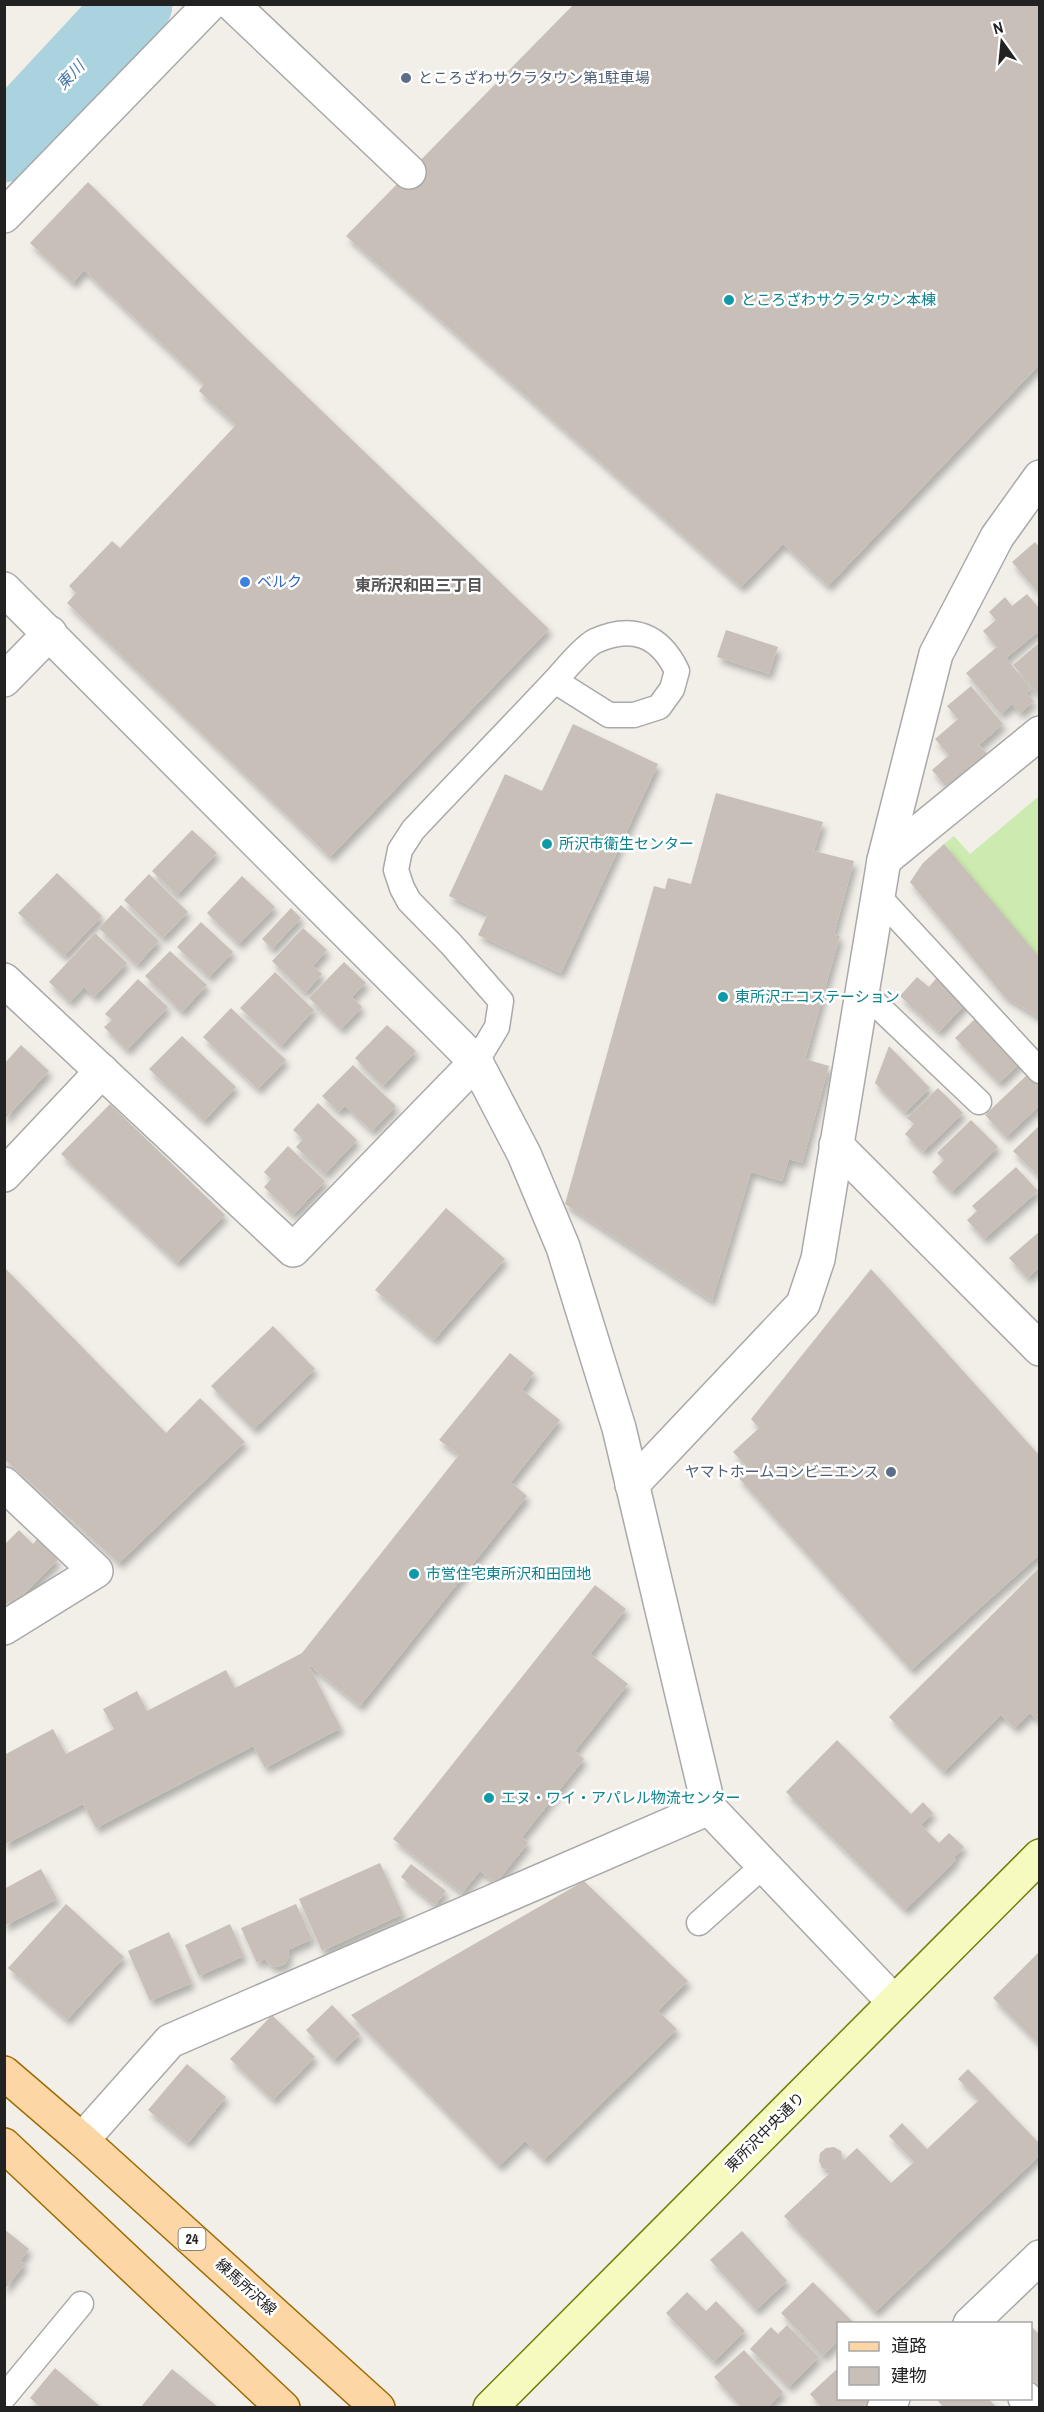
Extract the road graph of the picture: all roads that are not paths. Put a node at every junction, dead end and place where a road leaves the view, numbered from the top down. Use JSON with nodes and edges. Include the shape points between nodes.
{"nodes":[{"id":1,"x":210,"y":4,"type":"edge"},
{"id":2,"x":232,"y":4,"type":"edge"},
{"id":3,"x":409,"y":172,"type":"dead end"},
{"id":4,"x":4,"y":216,"type":"edge"},
{"id":5,"x":1040,"y":477,"type":"edge"},
{"id":6,"x":4,"y":589,"type":"edge"},
{"id":7,"x":50,"y":633,"type":"junction"},
{"id":8,"x":4,"y":680,"type":"edge"},
{"id":9,"x":555,"y":681,"type":"junction"},
{"id":10,"x":1040,"y":733,"type":"edge"},
{"id":11,"x":884,"y":860,"type":"junction"},
{"id":12,"x":877,"y":895,"type":"junction"},
{"id":13,"x":4,"y":980,"type":"edge"},
{"id":14,"x":861,"y":990,"type":"junction"},
{"id":15,"x":476,"y":1062,"type":"junction"},
{"id":16,"x":102,"y":1071,"type":"junction"},
{"id":17,"x":1040,"y":1071,"type":"edge"},
{"id":18,"x":979,"y":1102,"type":"dead end"},
{"id":19,"x":836,"y":1145,"type":"junction"},
{"id":20,"x":4,"y":1175,"type":"edge"},
{"id":21,"x":1040,"y":1349,"type":"edge"},
{"id":22,"x":4,"y":1484,"type":"edge"},
{"id":23,"x":632,"y":1485,"type":"junction"},
{"id":24,"x":4,"y":1628,"type":"edge"},
{"id":25,"x":709,"y":1808,"type":"junction"},
{"id":26,"x":1040,"y":1856,"type":"edge"},
{"id":27,"x":764,"y":1866,"type":"junction"},
{"id":28,"x":699,"y":1923,"type":"dead end"},
{"id":29,"x":894,"y":2002,"type":"junction"},
{"id":30,"x":4,"y":2073,"type":"edge"},
{"id":31,"x":82,"y":2140,"type":"junction"},
{"id":32,"x":4,"y":2145,"type":"edge"},
{"id":33,"x":1040,"y":2257,"type":"edge"},
{"id":34,"x":81,"y":2304,"type":"dead end"},
{"id":35,"x":972,"y":2322,"type":"edge"},
{"id":36,"x":4,"y":2397,"type":"edge"},
{"id":37,"x":283,"y":2408,"type":"edge"},
{"id":38,"x":378,"y":2408,"type":"edge"},
{"id":39,"x":490,"y":2408,"type":"edge"}],
"edges":[{"from":1,"to":4,"type":"street"},
{"from":2,"to":3,"type":"street"},
{"from":5,"to":11,"type":"street","via":[[997,537],[936,654]]},
{"from":6,"to":7,"type":"street"},
{"from":7,"to":8,"type":"street"},
{"from":7,"to":15,"type":"street"},
{"from":9,"to":9,"type":"lane","via":[[592,642],[618,633],[651,637],[669,655],[677,671],[672,689],[659,707],[634,714],[609,715]]},
{"from":9,"to":15,"type":"lane","via":[[413,830],[400,850],[396,870],[409,901],[501,1001],[497,1027]]},
{"from":10,"to":11,"type":"street"},
{"from":11,"to":12,"type":"street"},
{"from":12,"to":14,"type":"street"},
{"from":12,"to":17,"type":"lane"},
{"from":13,"to":16,"type":"street"},
{"from":14,"to":18,"type":"lane"},
{"from":14,"to":19,"type":"street"},
{"from":15,"to":16,"type":"street","via":[[293,1250]]},
{"from":15,"to":23,"type":"street","via":[[524,1154],[563,1247],[619,1428]]},
{"from":16,"to":20,"type":"street"},
{"from":19,"to":21,"type":"street"},
{"from":19,"to":23,"type":"street","via":[[818,1259],[802,1304]]},
{"from":22,"to":24,"type":"street","via":[[96,1571]]},
{"from":23,"to":25,"type":"street"},
{"from":25,"to":27,"type":"street"},
{"from":25,"to":31,"type":"street","via":[[170,2041]]},
{"from":26,"to":29,"type":"street","name":"東所沢中央通り"},
{"from":27,"to":28,"type":"lane"},
{"from":27,"to":29,"type":"street"},
{"from":29,"to":39,"type":"street","name":"東所沢中央通り"},
{"from":30,"to":31,"type":"main road","name":"練馬所沢線","number":"24"},
{"from":31,"to":38,"type":"main road","name":"練馬所沢線","number":"24"},
{"from":32,"to":37,"type":"main road"},
{"from":33,"to":35,"type":"street"},
{"from":34,"to":36,"type":"lane"}]}
